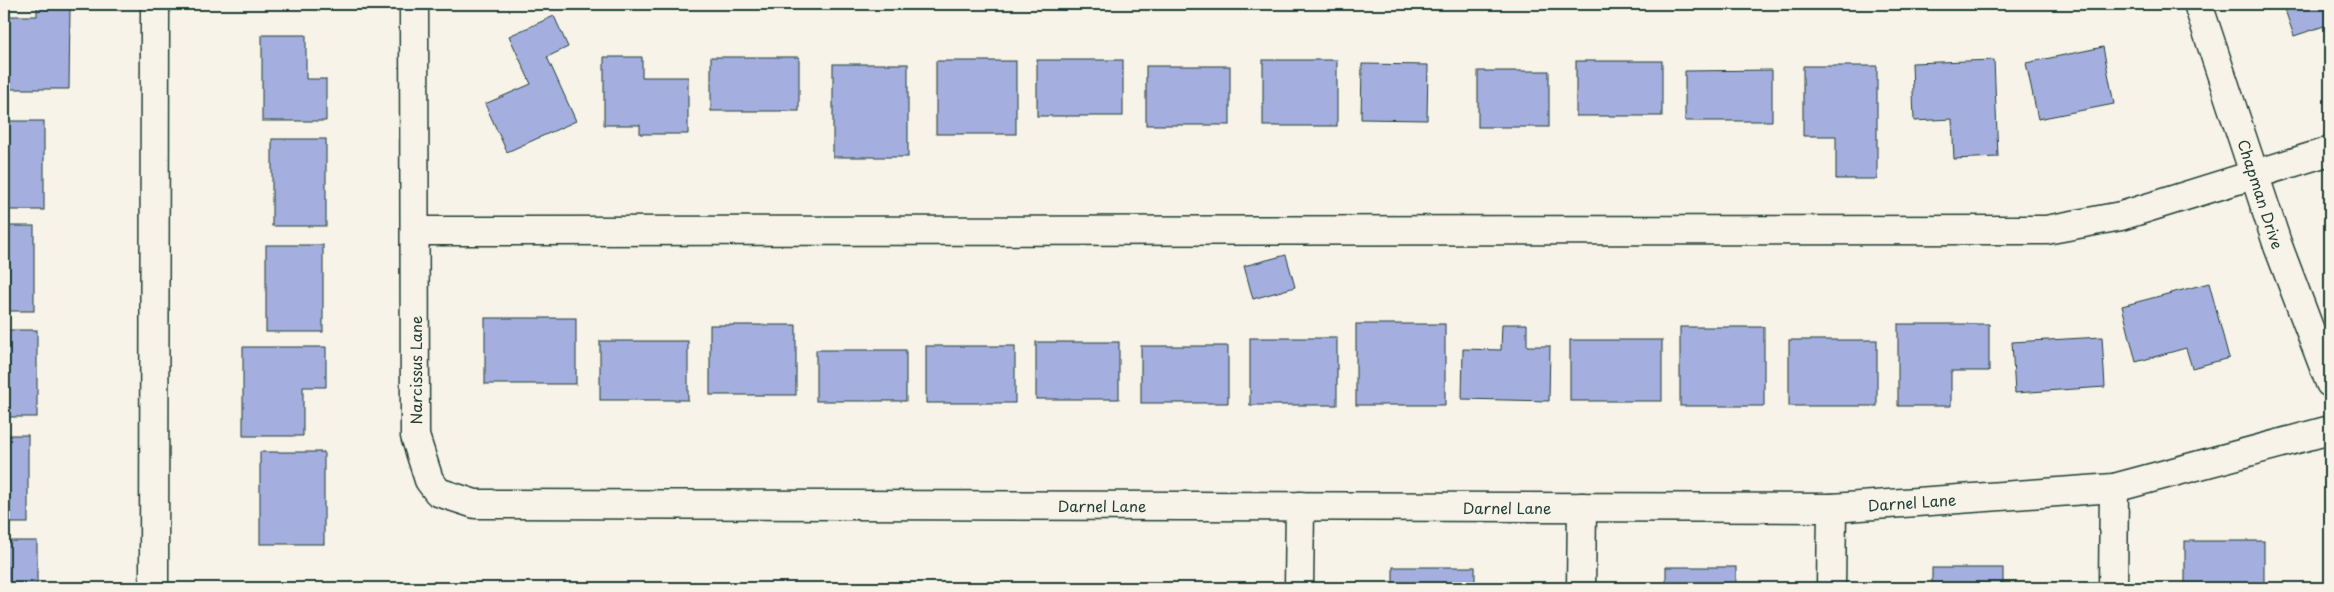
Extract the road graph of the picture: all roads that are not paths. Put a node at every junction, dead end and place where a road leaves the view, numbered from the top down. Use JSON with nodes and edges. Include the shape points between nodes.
{"nodes":[{"id":1,"x":155,"y":4,"type":"edge"},
{"id":2,"x":414,"y":4,"type":"edge"},
{"id":3,"x":2198,"y":4,"type":"edge"},
{"id":4,"x":2330,"y":151,"type":"edge"},
{"id":5,"x":2254,"y":174,"type":"junction"},
{"id":6,"x":415,"y":231,"type":"junction"},
{"id":7,"x":2330,"y":383,"type":"edge"},
{"id":8,"x":2330,"y":430,"type":"edge"},
{"id":9,"x":2114,"y":488,"type":"junction"},
{"id":10,"x":676,"y":504,"type":"joint"},
{"id":11,"x":1300,"y":506,"type":"junction"},
{"id":12,"x":1582,"y":507,"type":"junction"},
{"id":13,"x":1832,"y":508,"type":"junction"},
{"id":14,"x":154,"y":588,"type":"edge"},
{"id":15,"x":1299,"y":588,"type":"edge"},
{"id":16,"x":1581,"y":588,"type":"edge"},
{"id":17,"x":1831,"y":588,"type":"edge"},
{"id":18,"x":2113,"y":588,"type":"edge"}],
"edges":[{"from":1,"to":14,"type":"street"},
{"from":2,"to":6,"type":"street","name":"Narcissus Lane"},
{"from":3,"to":5,"type":"street","name":"Chapman Drive"},
{"from":4,"to":5,"type":"street"},
{"from":5,"to":6,"type":"street","via":[[2121,216],[2046,230]]},
{"from":5,"to":7,"type":"street","name":"Chapman Drive"},
{"from":6,"to":10,"type":"street","name":"Narcissus Lane","via":[[416,436],[429,480],[438,492],[475,504]]},
{"from":8,"to":9,"type":"street","name":"Darnel Lane"},
{"from":9,"to":13,"type":"street","name":"Darnel Lane"},
{"from":9,"to":18,"type":"street"},
{"from":10,"to":11,"type":"street","name":"Darnel Lane"},
{"from":11,"to":12,"type":"street","name":"Darnel Lane"},
{"from":11,"to":15,"type":"street"},
{"from":12,"to":13,"type":"street","name":"Darnel Lane"},
{"from":12,"to":16,"type":"street"},
{"from":13,"to":17,"type":"street"}]}
